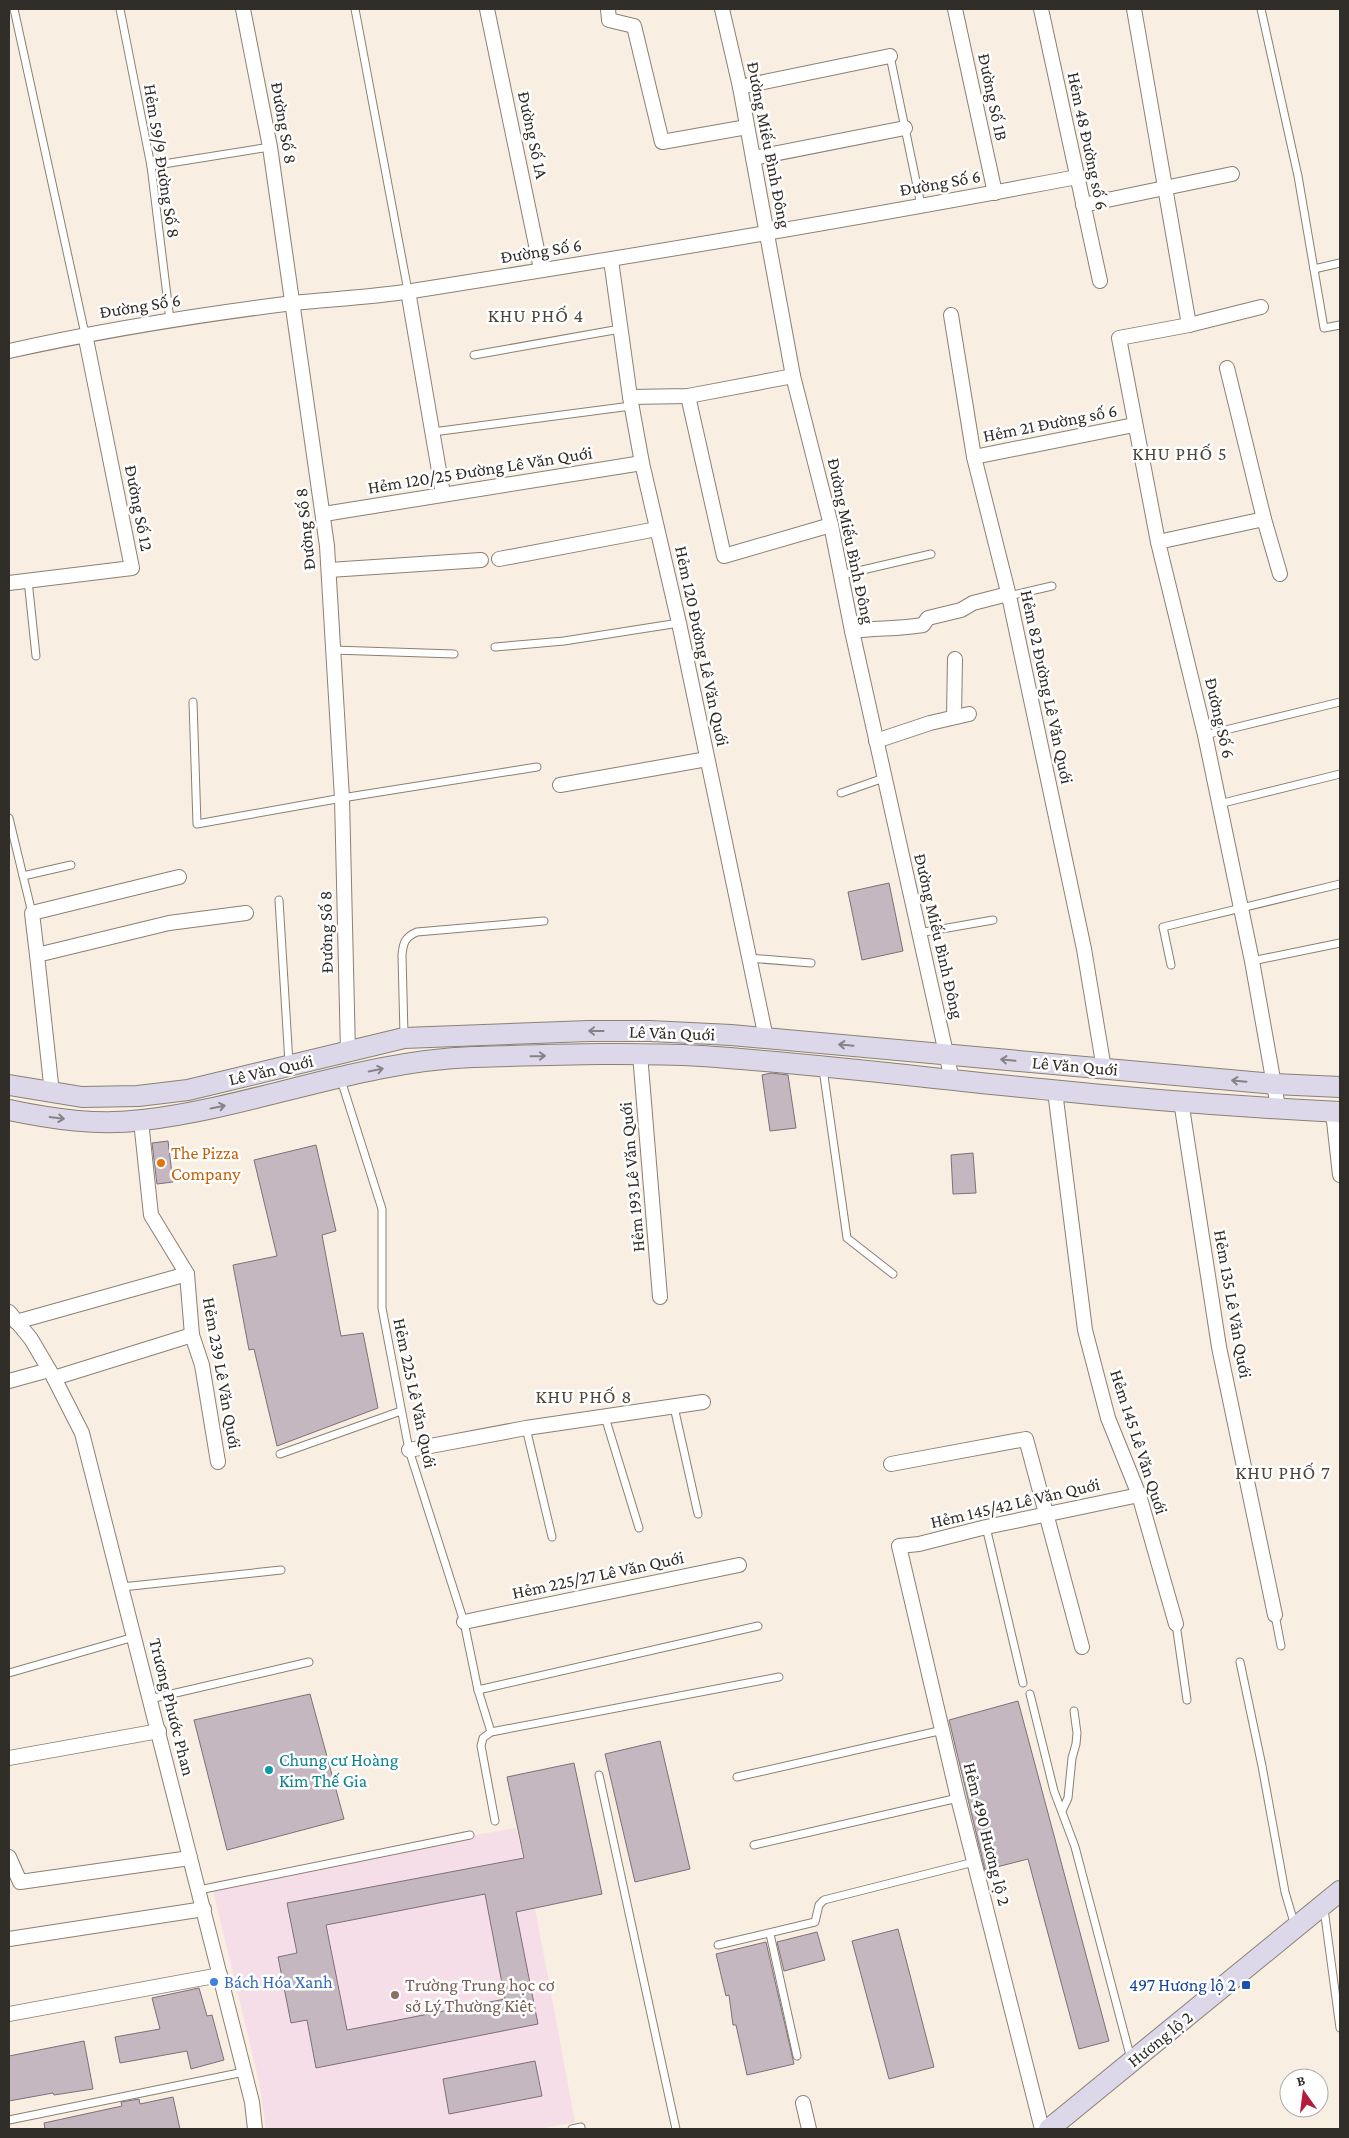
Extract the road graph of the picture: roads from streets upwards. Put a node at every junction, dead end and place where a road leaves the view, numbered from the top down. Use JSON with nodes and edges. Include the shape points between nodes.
{"nodes":[{"id":1,"x":243,"y":9,"type":"edge"},
{"id":2,"x":487,"y":9,"type":"edge"},
{"id":3,"x":608,"y":9,"type":"edge"},
{"id":4,"x":724,"y":9,"type":"edge"},
{"id":5,"x":955,"y":9,"type":"edge"},
{"id":6,"x":1041,"y":9,"type":"edge"},
{"id":7,"x":1134,"y":9,"type":"edge"},
{"id":8,"x":890,"y":56,"type":"road end"},
{"id":9,"x":740,"y":87,"type":"junction"},
{"id":10,"x":747,"y":127,"type":"junction"},
{"id":11,"x":905,"y":128,"type":"road end"},
{"id":12,"x":753,"y":158,"type":"junction"},
{"id":13,"x":1232,"y":174,"type":"dead end"},
{"id":14,"x":1077,"y":177,"type":"junction"},
{"id":15,"x":1165,"y":186,"type":"junction"},
{"id":16,"x":994,"y":193,"type":"junction"},
{"id":17,"x":1082,"y":204,"type":"junction"},
{"id":18,"x":767,"y":232,"type":"junction"},
{"id":19,"x":611,"y":260,"type":"junction"},
{"id":20,"x":541,"y":269,"type":"junction"},
{"id":21,"x":1100,"y":281,"type":"dead end"},
{"id":22,"x":408,"y":291,"type":"junction"},
{"id":23,"x":293,"y":303,"type":"junction"},
{"id":24,"x":1261,"y":307,"type":"dead end"},
{"id":25,"x":951,"y":315,"type":"dead end"},
{"id":26,"x":1189,"y":325,"type":"junction"},
{"id":27,"x":85,"y":334,"type":"junction"},
{"id":28,"x":9,"y":347,"type":"edge"},
{"id":29,"x":1227,"y":368,"type":"dead end"},
{"id":30,"x":793,"y":376,"type":"junction"},
{"id":31,"x":688,"y":396,"type":"junction"},
{"id":32,"x":630,"y":402,"type":"junction"},
{"id":33,"x":1134,"y":425,"type":"junction"},
{"id":34,"x":974,"y":457,"type":"junction"},
{"id":35,"x":642,"y":463,"type":"junction"},
{"id":36,"x":443,"y":494,"type":"junction"},
{"id":37,"x":324,"y":514,"type":"junction"},
{"id":38,"x":1264,"y":519,"type":"junction"},
{"id":39,"x":831,"y":525,"type":"junction"},
{"id":40,"x":657,"y":529,"type":"junction"},
{"id":41,"x":1158,"y":542,"type":"junction"},
{"id":42,"x":500,"y":559,"type":"dead end"},
{"id":43,"x":481,"y":560,"type":"dead end"},
{"id":44,"x":329,"y":570,"type":"junction"},
{"id":45,"x":1280,"y":574,"type":"dead end"},
{"id":46,"x":9,"y":583,"type":"edge"},
{"id":47,"x":1008,"y":595,"type":"junction"},
{"id":48,"x":852,"y":631,"type":"junction"},
{"id":49,"x":955,"y":659,"type":"dead end"},
{"id":50,"x":969,"y":714,"type":"dead end"},
{"id":51,"x":954,"y":717,"type":"junction"},
{"id":52,"x":876,"y":741,"type":"junction"},
{"id":53,"x":707,"y":759,"type":"junction"},
{"id":54,"x":560,"y":785,"type":"dead end"},
{"id":55,"x":179,"y":877,"type":"dead end"},
{"id":56,"x":246,"y":913,"type":"dead end"},
{"id":57,"x":37,"y":954,"type":"junction"},
{"id":58,"x":766,"y":1038,"type":"junction"},
{"id":59,"x":348,"y":1052,"type":"junction"},
{"id":60,"x":640,"y":1054,"type":"junction"},
{"id":61,"x":947,"y":1054,"type":"junction"},
{"id":62,"x":1104,"y":1069,"type":"junction"},
{"id":63,"x":952,"y":1080,"type":"junction"},
{"id":64,"x":1274,"y":1084,"type":"junction"},
{"id":65,"x":9,"y":1085,"type":"edge"},
{"id":66,"x":1340,"y":1087,"type":"edge"},
{"id":67,"x":1055,"y":1091,"type":"junction"},
{"id":68,"x":52,"y":1093,"type":"junction"},
{"id":69,"x":1181,"y":1101,"type":"junction"},
{"id":70,"x":1278,"y":1107,"type":"junction"},
{"id":71,"x":9,"y":1110,"type":"edge"},
{"id":72,"x":1337,"y":1112,"type":"edge"},
{"id":73,"x":141,"y":1121,"type":"junction"},
{"id":74,"x":1340,"y":1175,"type":"edge"},
{"id":75,"x":187,"y":1274,"type":"junction"},
{"id":76,"x":660,"y":1297,"type":"dead end"},
{"id":77,"x":12,"y":1317,"type":"edge"},
{"id":78,"x":192,"y":1335,"type":"junction"},
{"id":79,"x":51,"y":1374,"type":"junction"},
{"id":80,"x":9,"y":1381,"type":"edge"},
{"id":81,"x":704,"y":1402,"type":"dead end"},
{"id":82,"x":408,"y":1450,"type":"road end"},
{"id":83,"x":218,"y":1462,"type":"dead end"},
{"id":84,"x":891,"y":1464,"type":"dead end"},
{"id":85,"x":1139,"y":1494,"type":"junction"},
{"id":86,"x":1046,"y":1514,"type":"junction"},
{"id":87,"x":899,"y":1546,"type":"joint"},
{"id":88,"x":739,"y":1565,"type":"dead end"},
{"id":89,"x":1274,"y":1615,"type":"road end"},
{"id":90,"x":464,"y":1622,"type":"road end"},
{"id":91,"x":1176,"y":1624,"type":"road end"},
{"id":92,"x":1082,"y":1647,"type":"dead end"},
{"id":93,"x":159,"y":1731,"type":"junction"},
{"id":94,"x":9,"y":1758,"type":"edge"},
{"id":95,"x":9,"y":1857,"type":"edge"},
{"id":96,"x":190,"y":1858,"type":"junction"},
{"id":97,"x":1340,"y":1891,"type":"edge"},
{"id":98,"x":204,"y":1908,"type":"junction"},
{"id":99,"x":9,"y":1939,"type":"edge"},
{"id":100,"x":220,"y":1975,"type":"junction"},
{"id":101,"x":9,"y":2014,"type":"edge"},
{"id":102,"x":803,"y":2103,"type":"dead end"},
{"id":103,"x":255,"y":2129,"type":"edge"},
{"id":104,"x":809,"y":2129,"type":"edge"},
{"id":105,"x":1042,"y":2129,"type":"edge"},
{"id":106,"x":1049,"y":2129,"type":"edge"}],
"edges":[{"from":1,"to":23,"type":"street","name":"Đường Số 8","via":[[270,147]]},
{"from":2,"to":20,"type":"street","name":"Đường Số 1A"},
{"from":3,"to":10,"type":"street","via":[[609,20],[634,26],[662,142]]},
{"from":4,"to":9,"type":"street","name":"Đường Miếu Bình Đông"},
{"from":5,"to":16,"type":"street","name":"Đường Số 1B"},
{"from":6,"to":14,"type":"street","name":"Hẻm 48 Đường số 6"},
{"from":7,"to":15,"type":"street"},
{"from":8,"to":9,"type":"street"},
{"from":9,"to":10,"type":"street","name":"Đường Miếu Bình Đông"},
{"from":10,"to":12,"type":"street","name":"Đường Miếu Bình Đông"},
{"from":11,"to":12,"type":"street"},
{"from":12,"to":18,"type":"street","name":"Đường Miếu Bình Đông"},
{"from":13,"to":15,"type":"street"},
{"from":14,"to":16,"type":"street","name":"Đường Số 6"},
{"from":14,"to":17,"type":"street","name":"Hẻm 48 Đường số 6"},
{"from":15,"to":17,"type":"street"},
{"from":15,"to":26,"type":"street"},
{"from":16,"to":18,"type":"street","name":"Đường Số 6"},
{"from":17,"to":21,"type":"street","name":"Hẻm 48 Đường số 6"},
{"from":18,"to":19,"type":"street","name":"Đường Số 6"},
{"from":18,"to":30,"type":"street","name":"Đường Miếu Bình Đông"},
{"from":19,"to":20,"type":"street","name":"Đường Số 6"},
{"from":19,"to":32,"type":"street","name":"Hẻm 120 Đường Lê Văn Quới"},
{"from":20,"to":22,"type":"street","name":"Đường Số 6"},
{"from":22,"to":23,"type":"street","name":"Đường Số 6"},
{"from":22,"to":36,"type":"street"},
{"from":23,"to":27,"type":"street","name":"Đường Số 6"},
{"from":23,"to":37,"type":"street","name":"Đường Số 8"},
{"from":24,"to":26,"type":"street"},
{"from":25,"to":34,"type":"street","name":"Hẻm 82 Đường Lê Văn Quới"},
{"from":26,"to":33,"type":"street","name":"Đường Số 6","via":[[1118,338]]},
{"from":27,"to":28,"type":"street","name":"Đường Số 6"},
{"from":27,"to":46,"type":"street","name":"Đường Số 12","via":[[132,568]]},
{"from":29,"to":38,"type":"street"},
{"from":30,"to":31,"type":"street"},
{"from":30,"to":39,"type":"street","name":"Đường Miếu Bình Đông"},
{"from":31,"to":32,"type":"street"},
{"from":31,"to":39,"type":"street","via":[[724,556]]},
{"from":32,"to":35,"type":"street","name":"Hẻm 120 Đường Lê Văn Quới"},
{"from":33,"to":34,"type":"street","name":"Hẻm 21 Đường số 6"},
{"from":33,"to":41,"type":"street","name":"Đường Số 6"},
{"from":34,"to":47,"type":"street","name":"Hẻm 82 Đường Lê Văn Quới"},
{"from":35,"to":36,"type":"street","name":"Hẻm 120/25 Đường Lê Văn Quới"},
{"from":35,"to":40,"type":"street","name":"Hẻm 120 Đường Lê Văn Quới"},
{"from":36,"to":37,"type":"street","name":"Hẻm 120/25 Đường Lê Văn Quới"},
{"from":37,"to":44,"type":"street","name":"Đường Số 8"},
{"from":38,"to":41,"type":"street"},
{"from":38,"to":45,"type":"street"},
{"from":39,"to":48,"type":"street","name":"Đường Miếu Bình Đông"},
{"from":40,"to":42,"type":"street"},
{"from":40,"to":53,"type":"street","name":"Hẻm 120 Đường Lê Văn Quới"},
{"from":41,"to":64,"type":"street","name":"Đường Số 6","via":[[1206,735]]},
{"from":43,"to":44,"type":"street"},
{"from":44,"to":59,"type":"street","name":"Đường Số 8","via":[[342,798]]},
{"from":47,"to":48,"type":"street","via":[[974,602],[961,610],[928,618],[923,625]]},
{"from":47,"to":62,"type":"street","name":"Hẻm 82 Đường Lê Văn Quới","via":[[1084,949]]},
{"from":48,"to":52,"type":"street","name":"Đường Miếu Bình Đông"},
{"from":49,"to":51,"type":"street"},
{"from":50,"to":51,"type":"street"},
{"from":51,"to":52,"type":"street"},
{"from":52,"to":61,"type":"street","name":"Đường Miếu Bình Đông"},
{"from":53,"to":54,"type":"street"},
{"from":53,"to":58,"type":"street","name":"Hẻm 120 Đường Lê Văn Quới"},
{"from":55,"to":57,"type":"street","via":[[32,913]]},
{"from":56,"to":57,"type":"street","via":[[169,923]]},
{"from":57,"to":68,"type":"street"},
{"from":58,"to":59,"type":"main road","name":"Lê Văn Quới","one_way":true,"via":[[641,1031],[404,1038]]},
{"from":61,"to":58,"type":"main road","name":"Lê Văn Quới","one_way":true},
{"from":59,"to":68,"type":"main road","name":"Lê Văn Quới","via":[[188,1090],[111,1097]]},
{"from":60,"to":63,"type":"main road","name":"Lê Văn Quới","via":[[703,1056]]},
{"from":73,"to":60,"type":"main road","name":"Lê Văn Quới","one_way":true,"via":[[226,1106],[340,1077],[421,1062],[468,1057]]},
{"from":60,"to":76,"type":"street","name":"Hẻm 193 Lê Văn Quới"},
{"from":62,"to":61,"type":"main road","name":"Lê Văn Quới","one_way":true},
{"from":61,"to":63,"type":"street","name":"Đường Miếu Bình Đông"},
{"from":64,"to":62,"type":"main road","name":"Lê Văn Quới","one_way":true},
{"from":63,"to":67,"type":"main road","name":"Lê Văn Quới"},
{"from":64,"to":66,"type":"main road","name":"Lê Văn Quới"},
{"from":64,"to":70,"type":"street","name":"Đường Số 6"},
{"from":65,"to":68,"type":"main road","name":"Lê Văn Quới"},
{"from":67,"to":69,"type":"main road","name":"Lê Văn Quới"},
{"from":67,"to":85,"type":"street","name":"Hẻm 145 Lê Văn Quới","via":[[1085,1330],[1108,1418]]},
{"from":69,"to":70,"type":"main road","name":"Lê Văn Quới"},
{"from":69,"to":89,"type":"street","name":"Hẻm 135 Lê Văn Quới","via":[[1219,1347]]},
{"from":70,"to":72,"type":"main road","name":"Lê Văn Quới"},
{"from":71,"to":73,"type":"main road","name":"Lê Văn Quới","one_way":true,"via":[[89,1122]]},
{"from":72,"to":74,"type":"street"},
{"from":73,"to":75,"type":"street","name":"Hẻm 239 Lê Văn Quới","via":[[150,1215]]},
{"from":75,"to":77,"type":"street"},
{"from":75,"to":78,"type":"street","name":"Hẻm 239 Lê Văn Quới"},
{"from":77,"to":79,"type":"street","name":"Trương Phước Phan","via":[[31,1339]]},
{"from":78,"to":79,"type":"street"},
{"from":78,"to":83,"type":"street","name":"Hẻm 239 Lê Văn Quới","via":[[202,1365]]},
{"from":79,"to":80,"type":"street"},
{"from":79,"to":93,"type":"street","name":"Trương Phước Phan","via":[[82,1432]]},
{"from":81,"to":82,"type":"street","via":[[526,1428]]},
{"from":84,"to":86,"type":"street","via":[[1026,1439]]},
{"from":85,"to":86,"type":"street","name":"Hẻm 145/42 Lê Văn Quới"},
{"from":85,"to":91,"type":"street","name":"Hẻm 145 Lê Văn Quới"},
{"from":86,"to":87,"type":"street","name":"Hẻm 145/42 Lê Văn Quới"},
{"from":86,"to":92,"type":"street"},
{"from":87,"to":105,"type":"street","name":"Hẻm 490 Hương lộ 2","via":[[958,1798]]},
{"from":88,"to":90,"type":"street","name":"Hẻm 225/27 Lê Văn Quới"},
{"from":93,"to":94,"type":"street"},
{"from":93,"to":96,"type":"street","name":"Trương Phước Phan"},
{"from":95,"to":96,"type":"street","via":[[20,1882]]},
{"from":96,"to":98,"type":"street","name":"Trương Phước Phan"},
{"from":97,"to":106,"type":"main road","name":"Hương lộ 2"},
{"from":98,"to":99,"type":"street"},
{"from":98,"to":100,"type":"street","name":"Trương Phước Phan"},
{"from":100,"to":101,"type":"street"},
{"from":100,"to":103,"type":"street","name":"Trương Phước Phan","via":[[252,2102]]},
{"from":102,"to":104,"type":"street"}]}
